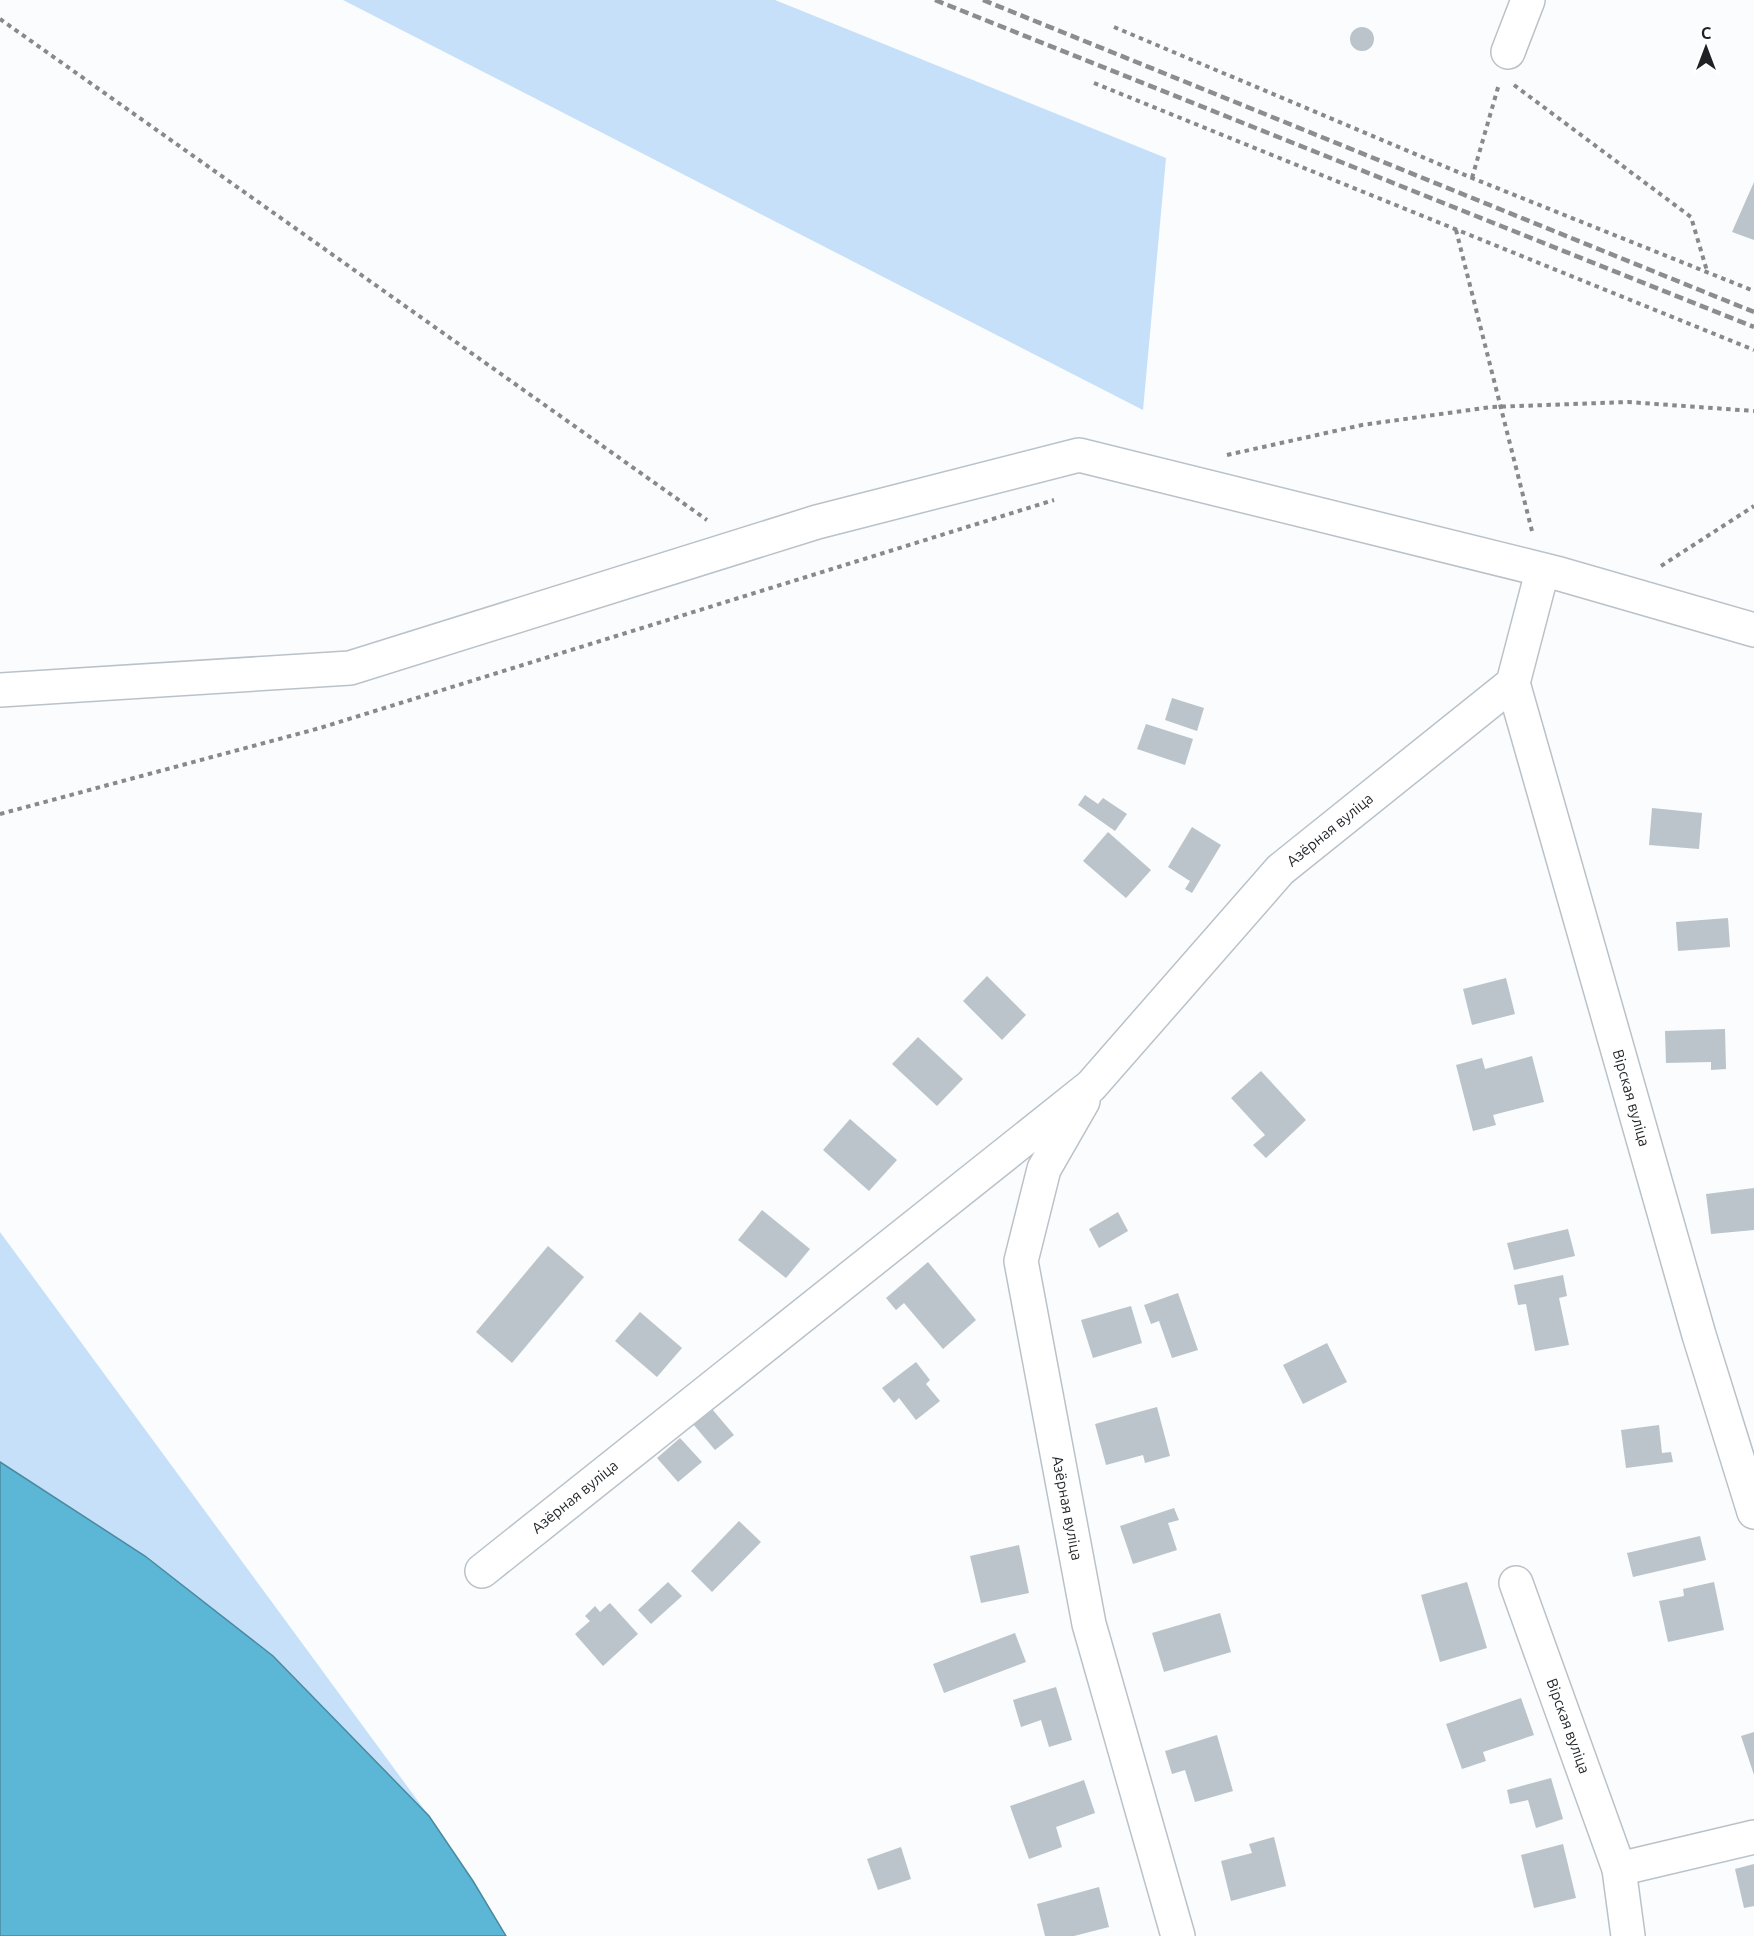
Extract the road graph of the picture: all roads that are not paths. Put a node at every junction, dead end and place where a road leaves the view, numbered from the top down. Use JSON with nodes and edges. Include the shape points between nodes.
{"nodes":[{"id":1,"x":1528,"y":0,"type":"edge"},
{"id":2,"x":1505,"y":64,"type":"road end"},
{"id":3,"x":1542,"y":572,"type":"junction"},
{"id":4,"x":1754,"y":630,"type":"edge"},
{"id":5,"x":1513,"y":683,"type":"junction"},
{"id":6,"x":0,"y":690,"type":"edge"},
{"id":7,"x":1091,"y":1086,"type":"junction"},
{"id":8,"x":1754,"y":1512,"type":"edge"},
{"id":9,"x":482,"y":1571,"type":"dead end"},
{"id":10,"x":1516,"y":1583,"type":"dead end"},
{"id":11,"x":1754,"y":1837,"type":"edge"},
{"id":12,"x":1619,"y":1869,"type":"junction"},
{"id":13,"x":1178,"y":1936,"type":"edge"},
{"id":14,"x":1628,"y":1936,"type":"edge"}],
"edges":[{"from":1,"to":2,"type":"street"},
{"from":3,"to":4,"type":"street"},
{"from":3,"to":5,"type":"street"},
{"from":3,"to":6,"type":"street","via":[[1079,455],[816,522],[350,668]]},
{"from":5,"to":7,"type":"street","name":"Азёрная вуліца","via":[[1280,870]]},
{"from":5,"to":8,"type":"street","name":"Вірская вуліца","via":[[1699,1335]]},
{"from":7,"to":9,"type":"street","name":"Азёрная вуліца"},
{"from":7,"to":13,"type":"street","name":"Азёрная вуліца","via":[[1044,1169],[1021,1261],[1089,1624]]},
{"from":10,"to":12,"type":"street","name":"Вірская вуліца"},
{"from":11,"to":12,"type":"street"},
{"from":12,"to":14,"type":"street","name":"Вірская вуліца"}]}
